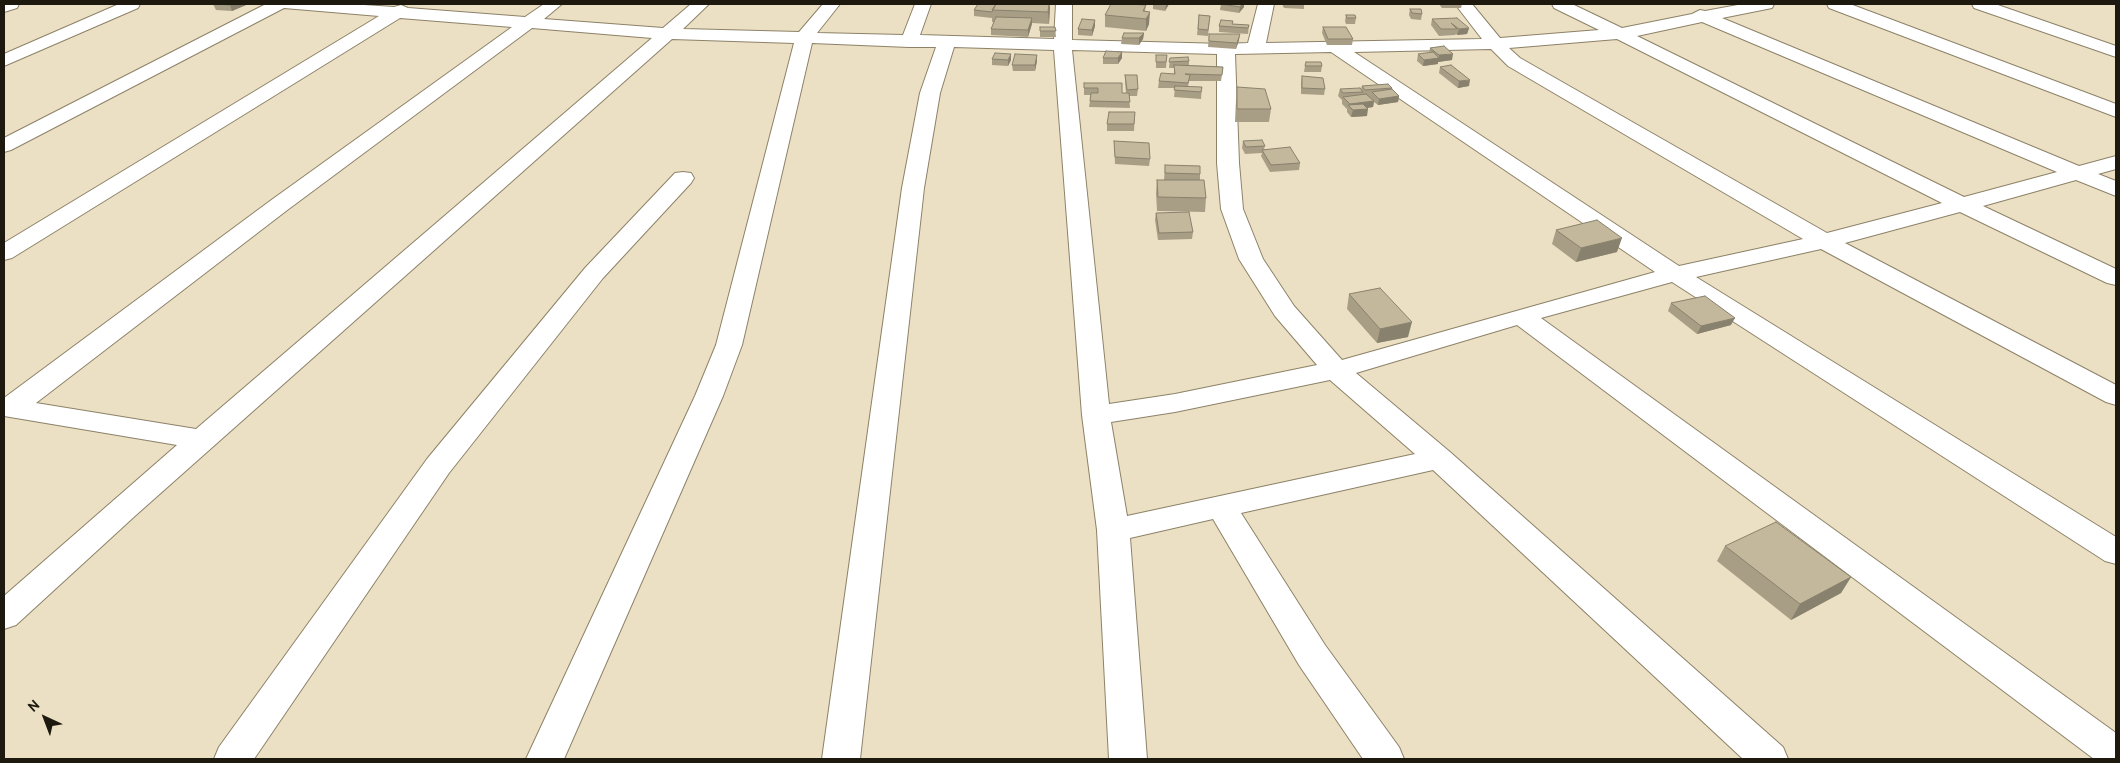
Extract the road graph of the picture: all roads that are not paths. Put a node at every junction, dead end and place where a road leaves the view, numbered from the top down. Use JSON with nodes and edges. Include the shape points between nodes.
{"nodes":[{"id":1,"x":11,"y":4,"type":"edge"},
{"id":2,"x":132,"y":4,"type":"edge"},
{"id":3,"x":278,"y":4,"type":"edge"},
{"id":4,"x":288,"y":4,"type":"edge"},
{"id":5,"x":554,"y":4,"type":"edge"},
{"id":6,"x":702,"y":4,"type":"edge"},
{"id":7,"x":832,"y":4,"type":"edge"},
{"id":8,"x":923,"y":4,"type":"edge"},
{"id":9,"x":1064,"y":4,"type":"edge"},
{"id":10,"x":1266,"y":4,"type":"edge"},
{"id":11,"x":1463,"y":4,"type":"edge"},
{"id":12,"x":1560,"y":4,"type":"edge"},
{"id":13,"x":1675,"y":4,"type":"edge"},
{"id":14,"x":1766,"y":4,"type":"edge"},
{"id":15,"x":1835,"y":4,"type":"edge"},
{"id":16,"x":1980,"y":4,"type":"edge"},
{"id":17,"x":4,"y":7,"type":"edge"},
{"id":18,"x":404,"y":8,"type":"edge"},
{"id":19,"x":1704,"y":17,"type":"junction"},
{"id":20,"x":528,"y":22,"type":"junction"},
{"id":21,"x":668,"y":34,"type":"junction"},
{"id":22,"x":1619,"y":34,"type":"junction"},
{"id":23,"x":804,"y":38,"type":"junction"},
{"id":24,"x":909,"y":42,"type":"junction"},
{"id":25,"x":946,"y":43,"type":"junction"},
{"id":26,"x":1495,"y":44,"type":"junction"},
{"id":27,"x":1063,"y":45,"type":"junction"},
{"id":28,"x":1256,"y":48,"type":"junction"},
{"id":29,"x":1336,"y":48,"type":"junction"},
{"id":30,"x":1226,"y":49,"type":"junction"},
{"id":31,"x":2116,"y":52,"type":"edge"},
{"id":32,"x":4,"y":61,"type":"edge"},
{"id":33,"x":2116,"y":111,"type":"edge"},
{"id":34,"x":4,"y":146,"type":"edge"},
{"id":35,"x":2116,"y":162,"type":"edge"},
{"id":36,"x":2075,"y":172,"type":"junction"},
{"id":37,"x":683,"y":178,"type":"dead end"},
{"id":38,"x":2116,"y":189,"type":"edge"},
{"id":39,"x":1962,"y":205,"type":"junction"},
{"id":40,"x":1824,"y":240,"type":"junction"},
{"id":41,"x":4,"y":253,"type":"edge"},
{"id":42,"x":1675,"y":274,"type":"junction"},
{"id":43,"x":2116,"y":278,"type":"edge"},
{"id":44,"x":1521,"y":316,"type":"junction"},
{"id":45,"x":1336,"y":370,"type":"junction"},
{"id":46,"x":2116,"y":396,"type":"edge"},
{"id":47,"x":7,"y":408,"type":"edge"},
{"id":48,"x":1096,"y":415,"type":"junction"},
{"id":49,"x":202,"y":440,"type":"junction"},
{"id":50,"x":1438,"y":460,"type":"junction"},
{"id":51,"x":1221,"y":506,"type":"junction"},
{"id":52,"x":1113,"y":530,"type":"junction"},
{"id":53,"x":2116,"y":552,"type":"edge"},
{"id":54,"x":4,"y":616,"type":"edge"},
{"id":55,"x":2116,"y":754,"type":"edge"},
{"id":56,"x":233,"y":759,"type":"edge"},
{"id":57,"x":545,"y":759,"type":"edge"},
{"id":58,"x":841,"y":759,"type":"edge"},
{"id":59,"x":1128,"y":759,"type":"edge"},
{"id":60,"x":1385,"y":759,"type":"edge"},
{"id":61,"x":1769,"y":759,"type":"edge"}],
"edges":[{"from":1,"to":17,"type":"street"},
{"from":2,"to":32,"type":"street"},
{"from":3,"to":34,"type":"street"},
{"from":4,"to":18,"type":"street"},
{"from":5,"to":20,"type":"street"},
{"from":6,"to":21,"type":"street"},
{"from":7,"to":23,"type":"street"},
{"from":8,"to":24,"type":"street"},
{"from":9,"to":27,"type":"street"},
{"from":10,"to":28,"type":"street"},
{"from":11,"to":26,"type":"street"},
{"from":12,"to":22,"type":"street"},
{"from":13,"to":19,"type":"street"},
{"from":14,"to":19,"type":"street"},
{"from":15,"to":33,"type":"street"},
{"from":16,"to":31,"type":"street"},
{"from":18,"to":20,"type":"street"},
{"from":18,"to":41,"type":"street"},
{"from":19,"to":22,"type":"street"},
{"from":19,"to":36,"type":"street"},
{"from":20,"to":21,"type":"street"},
{"from":20,"to":47,"type":"street"},
{"from":21,"to":23,"type":"street"},
{"from":21,"to":49,"type":"street"},
{"from":22,"to":26,"type":"street"},
{"from":22,"to":39,"type":"street"},
{"from":23,"to":24,"type":"street"},
{"from":23,"to":57,"type":"street","via":[[729,346]]},
{"from":24,"to":25,"type":"street"},
{"from":25,"to":27,"type":"street"},
{"from":25,"to":58,"type":"street","via":[[930,93],[913,188]]},
{"from":26,"to":29,"type":"street"},
{"from":26,"to":40,"type":"street","via":[[1514,62]]},
{"from":27,"to":30,"type":"street"},
{"from":27,"to":48,"type":"street"},
{"from":28,"to":29,"type":"street"},
{"from":28,"to":30,"type":"street"},
{"from":29,"to":42,"type":"street"},
{"from":30,"to":45,"type":"street","via":[[1232,209],[1256,266],[1284,310]]},
{"from":35,"to":36,"type":"street"},
{"from":36,"to":38,"type":"street"},
{"from":36,"to":39,"type":"street"},
{"from":37,"to":56,"type":"street","via":[[594,273],[438,466]]},
{"from":39,"to":40,"type":"street"},
{"from":39,"to":43,"type":"street"},
{"from":40,"to":42,"type":"street"},
{"from":40,"to":46,"type":"street"},
{"from":42,"to":44,"type":"street"},
{"from":42,"to":53,"type":"street"},
{"from":44,"to":45,"type":"street"},
{"from":44,"to":55,"type":"street"},
{"from":45,"to":48,"type":"street","via":[[1174,403]]},
{"from":45,"to":50,"type":"street"},
{"from":47,"to":49,"type":"street"},
{"from":48,"to":52,"type":"street"},
{"from":49,"to":54,"type":"street"},
{"from":50,"to":51,"type":"street"},
{"from":50,"to":61,"type":"street"},
{"from":51,"to":52,"type":"street"},
{"from":51,"to":60,"type":"street","via":[[1312,655]]},
{"from":52,"to":59,"type":"street"}]}
